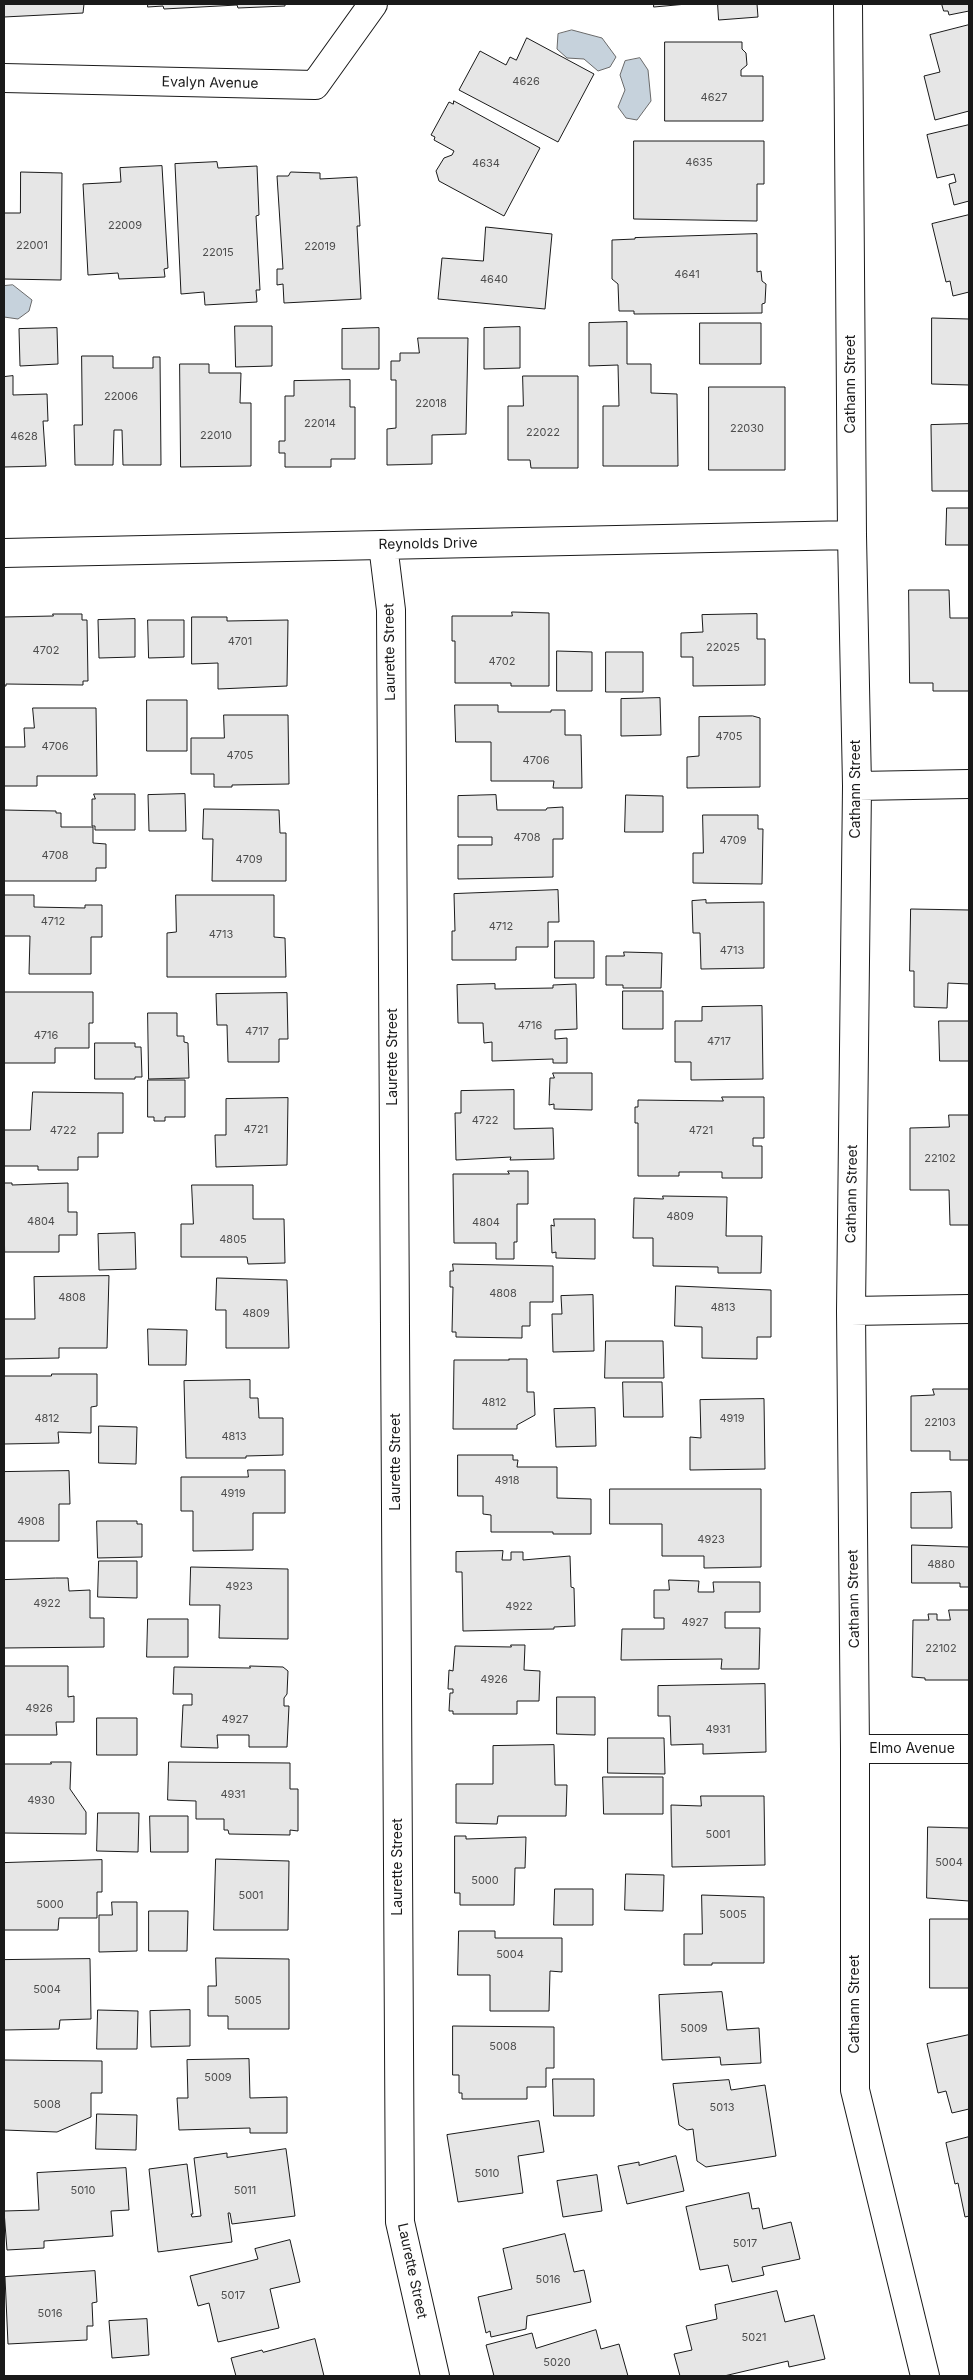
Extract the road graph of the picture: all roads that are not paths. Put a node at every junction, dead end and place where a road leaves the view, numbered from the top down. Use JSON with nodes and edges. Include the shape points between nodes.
{"nodes":[{"id":1,"x":373,"y":4,"type":"edge"},
{"id":2,"x":848,"y":4,"type":"edge"},
{"id":3,"x":4,"y":78,"type":"edge"},
{"id":4,"x":852,"y":535,"type":"junction"},
{"id":5,"x":383,"y":545,"type":"junction"},
{"id":6,"x":4,"y":552,"type":"edge"},
{"id":7,"x":969,"y":784,"type":"edge"},
{"id":8,"x":857,"y":786,"type":"junction"},
{"id":9,"x":969,"y":1309,"type":"edge"},
{"id":10,"x":850,"y":1311,"type":"junction"},
{"id":11,"x":855,"y":1749,"type":"junction"},
{"id":12,"x":969,"y":1749,"type":"edge"},
{"id":13,"x":435,"y":2376,"type":"edge"},
{"id":14,"x":925,"y":2376,"type":"edge"}],
"edges":[{"from":1,"to":3,"type":"street","name":"Evalyn Avenue","via":[[316,85]]},
{"from":2,"to":4,"type":"street","name":"Cathann Street"},
{"from":4,"to":5,"type":"street","name":"Reynolds Drive"},
{"from":4,"to":8,"type":"street","name":"Cathann Street"},
{"from":5,"to":6,"type":"street","name":"Reynolds Drive"},
{"from":5,"to":13,"type":"street","name":"Laurette Street","via":[[391,610],[400,2222]]},
{"from":7,"to":8,"type":"street"},
{"from":8,"to":10,"type":"street","name":"Cathann Street"},
{"from":9,"to":10,"type":"street"},
{"from":10,"to":11,"type":"street","name":"Cathann Street"},
{"from":11,"to":12,"type":"street","name":"Elmo Avenue"},
{"from":11,"to":14,"type":"street","name":"Cathann Street","via":[[855,2090]]}]}
